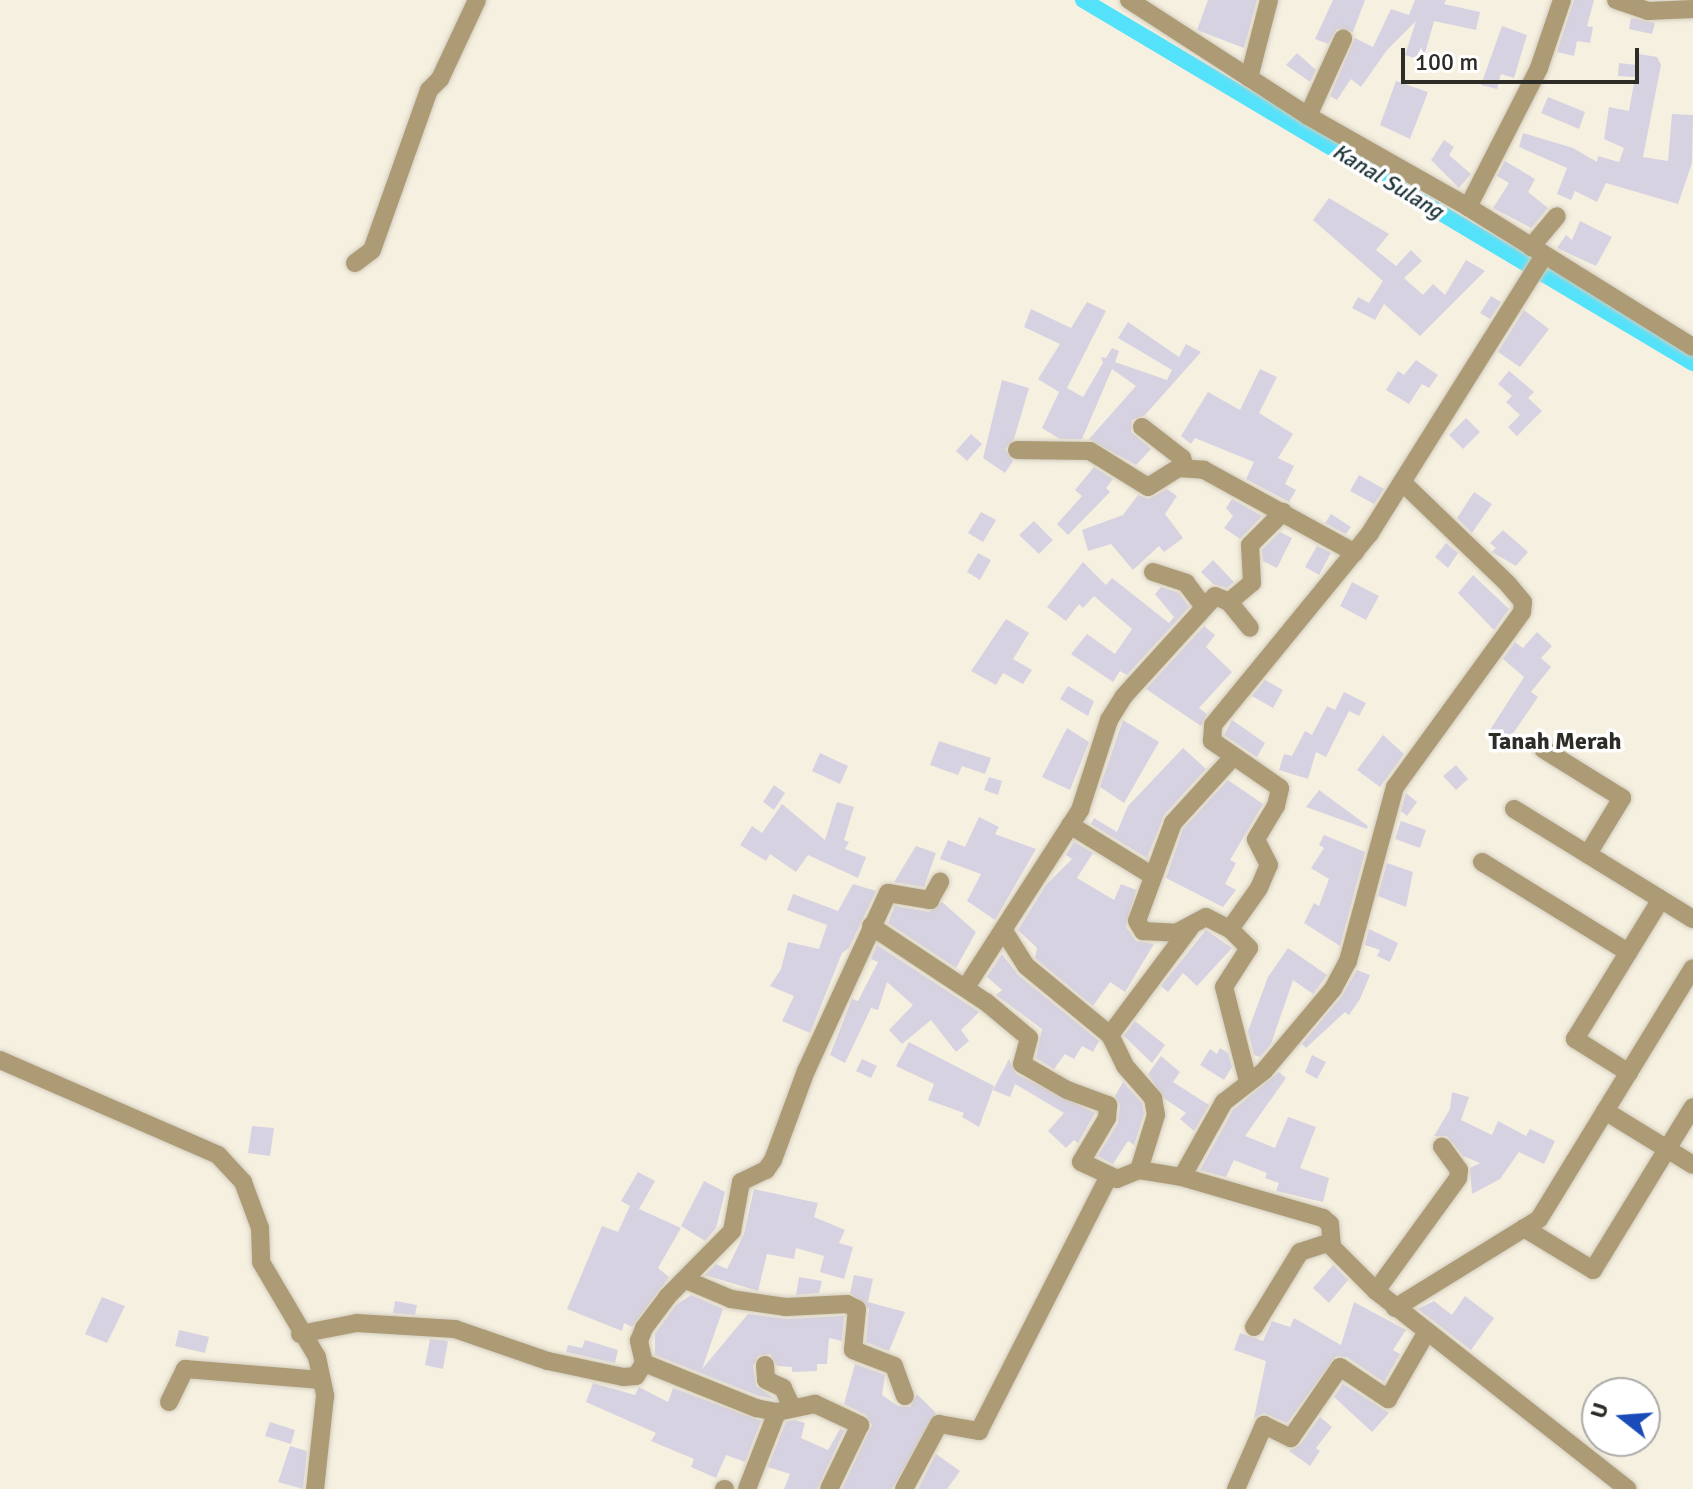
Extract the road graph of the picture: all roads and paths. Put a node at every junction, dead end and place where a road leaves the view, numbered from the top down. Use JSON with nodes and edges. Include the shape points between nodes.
{"nodes":[{"id":1,"x":477,"y":0,"type":"edge"},
{"id":2,"x":1129,"y":0,"type":"edge"},
{"id":3,"x":1269,"y":0,"type":"edge"},
{"id":4,"x":1562,"y":0,"type":"edge"},
{"id":5,"x":1616,"y":0,"type":"edge"},
{"id":6,"x":1693,"y":9,"type":"edge"},
{"id":7,"x":1343,"y":39,"type":"dead end"},
{"id":8,"x":1249,"y":78,"type":"junction"},
{"id":9,"x":1308,"y":116,"type":"junction"},
{"id":10,"x":1468,"y":207,"type":"junction"},
{"id":11,"x":1557,"y":216,"type":"dead end"},
{"id":12,"x":1536,"y":260,"type":"junction"},
{"id":13,"x":355,"y":263,"type":"dead end"},
{"id":14,"x":1693,"y":347,"type":"edge"},
{"id":15,"x":1142,"y":427,"type":"dead end"},
{"id":16,"x":1017,"y":450,"type":"dead end"},
{"id":17,"x":1185,"y":467,"type":"junction"},
{"id":18,"x":1403,"y":483,"type":"junction"},
{"id":19,"x":1283,"y":512,"type":"junction"},
{"id":20,"x":1355,"y":553,"type":"junction"},
{"id":21,"x":1153,"y":572,"type":"dead end"},
{"id":22,"x":1229,"y":602,"type":"junction"},
{"id":23,"x":1204,"y":607,"type":"junction"},
{"id":24,"x":1250,"y":628,"type":"dead end"},
{"id":25,"x":1543,"y":749,"type":"dead end"},
{"id":26,"x":1233,"y":757,"type":"junction"},
{"id":27,"x":1514,"y":809,"type":"dead end"},
{"id":28,"x":1070,"y":825,"type":"junction"},
{"id":29,"x":1588,"y":854,"type":"junction"},
{"id":30,"x":1482,"y":862,"type":"dead end"},
{"id":31,"x":1153,"y":876,"type":"junction"},
{"id":32,"x":940,"y":882,"type":"dead end"},
{"id":33,"x":1661,"y":899,"type":"junction"},
{"id":34,"x":1693,"y":919,"type":"edge"},
{"id":35,"x":1192,"y":925,"type":"junction"},
{"id":36,"x":871,"y":926,"type":"junction"},
{"id":37,"x":1230,"y":929,"type":"junction"},
{"id":38,"x":1004,"y":931,"type":"junction"},
{"id":39,"x":1628,"y":952,"type":"junction"},
{"id":40,"x":1693,"y":968,"type":"edge"},
{"id":41,"x":966,"y":987,"type":"junction"},
{"id":42,"x":1110,"y":1035,"type":"junction"},
{"id":43,"x":0,"y":1060,"type":"edge"},
{"id":44,"x":1629,"y":1073,"type":"junction"},
{"id":45,"x":1248,"y":1081,"type":"junction"},
{"id":46,"x":1693,"y":1107,"type":"edge"},
{"id":47,"x":1605,"y":1111,"type":"junction"},
{"id":48,"x":1442,"y":1147,"type":"dead end"},
{"id":49,"x":1667,"y":1149,"type":"junction"},
{"id":50,"x":1693,"y":1165,"type":"edge"},
{"id":51,"x":1139,"y":1170,"type":"junction"},
{"id":52,"x":1109,"y":1176,"type":"junction"},
{"id":53,"x":1182,"y":1177,"type":"junction"},
{"id":54,"x":1524,"y":1228,"type":"junction"},
{"id":55,"x":1331,"y":1242,"type":"junction"},
{"id":56,"x":686,"y":1280,"type":"junction"},
{"id":57,"x":1376,"y":1291,"type":"junction"},
{"id":58,"x":1395,"y":1308,"type":"junction"},
{"id":59,"x":1254,"y":1327,"type":"dead end"},
{"id":60,"x":300,"y":1334,"type":"junction"},
{"id":61,"x":1425,"y":1335,"type":"junction"},
{"id":62,"x":644,"y":1363,"type":"junction"},
{"id":63,"x":765,"y":1365,"type":"dead end"},
{"id":64,"x":322,"y":1380,"type":"junction"},
{"id":65,"x":905,"y":1396,"type":"dead end"},
{"id":66,"x":169,"y":1402,"type":"dead end"},
{"id":67,"x":785,"y":1409,"type":"junction"},
{"id":68,"x":315,"y":1489,"type":"edge"},
{"id":69,"x":747,"y":1489,"type":"edge"},
{"id":70,"x":829,"y":1489,"type":"edge"},
{"id":71,"x":904,"y":1489,"type":"edge"},
{"id":72,"x":1236,"y":1489,"type":"edge"},
{"id":73,"x":1628,"y":1489,"type":"edge"}],
"edges":[{"from":1,"to":13,"type":"street","via":[[440,79],[429,90],[372,250]]},
{"from":2,"to":8,"type":"street"},
{"from":3,"to":8,"type":"street"},
{"from":4,"to":10,"type":"street","via":[[1539,68]]},
{"from":5,"to":6,"type":"street","via":[[1648,11]]},
{"from":7,"to":9,"type":"street"},
{"from":8,"to":9,"type":"street"},
{"from":9,"to":10,"type":"street"},
{"from":10,"to":12,"type":"street"},
{"from":11,"to":12,"type":"street"},
{"from":12,"to":14,"type":"street"},
{"from":12,"to":18,"type":"street"},
{"from":15,"to":17,"type":"street","via":[[1182,458]]},
{"from":16,"to":17,"type":"street","via":[[1090,451],[1148,487]]},
{"from":17,"to":19,"type":"street","via":[[1213,473]]},
{"from":18,"to":20,"type":"street"},
{"from":18,"to":45,"type":"street","via":[[1508,584],[1524,606],[1395,787],[1348,961],[1333,989],[1264,1071]]},
{"from":19,"to":20,"type":"street"},
{"from":19,"to":22,"type":"street","via":[[1252,542],[1255,577]]},
{"from":20,"to":26,"type":"street","via":[[1213,725],[1209,737]]},
{"from":21,"to":23,"type":"street","via":[[1186,583]]},
{"from":22,"to":23,"type":"street","via":[[1217,595]]},
{"from":22,"to":24,"type":"street"},
{"from":23,"to":28,"type":"street","via":[[1109,720],[1084,801]]},
{"from":25,"to":29,"type":"street","via":[[1622,798]]},
{"from":26,"to":31,"type":"street","via":[[1179,812]]},
{"from":26,"to":37,"type":"street","via":[[1281,792],[1256,839],[1268,871]]},
{"from":27,"to":29,"type":"street"},
{"from":28,"to":31,"type":"street"},
{"from":28,"to":38,"type":"street"},
{"from":29,"to":33,"type":"street"},
{"from":30,"to":39,"type":"street"},
{"from":31,"to":35,"type":"street","via":[[1137,928],[1170,934]]},
{"from":32,"to":36,"type":"street","via":[[930,900],[888,893]]},
{"from":33,"to":34,"type":"street"},
{"from":33,"to":39,"type":"street"},
{"from":35,"to":37,"type":"street","via":[[1206,917]]},
{"from":35,"to":42,"type":"street"},
{"from":36,"to":41,"type":"street"},
{"from":36,"to":56,"type":"street","via":[[770,1167],[741,1182],[732,1231]]},
{"from":37,"to":45,"type":"street","via":[[1249,948],[1224,987]]},
{"from":38,"to":41,"type":"street"},
{"from":38,"to":42,"type":"street","via":[[1026,966]]},
{"from":39,"to":44,"type":"street","via":[[1575,1039]]},
{"from":40,"to":44,"type":"street"},
{"from":41,"to":52,"type":"street","via":[[1029,1038],[1022,1064],[1067,1090],[1108,1105],[1107,1118],[1081,1162]]},
{"from":42,"to":51,"type":"street","via":[[1125,1066],[1156,1104]]},
{"from":43,"to":60,"type":"street","via":[[218,1155],[255,1205],[261,1262]]},
{"from":44,"to":47,"type":"street"},
{"from":45,"to":53,"type":"street","via":[[1224,1102]]},
{"from":46,"to":49,"type":"street"},
{"from":47,"to":49,"type":"street"},
{"from":47,"to":54,"type":"street","via":[[1539,1219]]},
{"from":48,"to":57,"type":"street","via":[[1459,1170],[1458,1178]]},
{"from":49,"to":50,"type":"street"},
{"from":49,"to":54,"type":"street","via":[[1593,1270]]},
{"from":51,"to":52,"type":"street","via":[[1124,1178]]},
{"from":51,"to":53,"type":"street"},
{"from":52,"to":71,"type":"street","via":[[979,1431],[939,1424]]},
{"from":53,"to":55,"type":"street","via":[[1323,1218],[1330,1224]]},
{"from":54,"to":58,"type":"street"},
{"from":55,"to":57,"type":"street"},
{"from":55,"to":59,"type":"street","via":[[1300,1252]]},
{"from":56,"to":62,"type":"street","via":[[640,1334]]},
{"from":56,"to":65,"type":"street","via":[[731,1299],[786,1307],[847,1304],[857,1309],[853,1350],[894,1366],[901,1373]]},
{"from":57,"to":58,"type":"street"},
{"from":58,"to":61,"type":"street"},
{"from":60,"to":62,"type":"street","via":[[353,1323],[431,1327],[623,1377],[636,1376]]},
{"from":60,"to":64,"type":"street","via":[[317,1357]]},
{"from":61,"to":72,"type":"street","via":[[1388,1399],[1340,1367],[1291,1438],[1264,1425]]},
{"from":61,"to":73,"type":"street"},
{"from":62,"to":67,"type":"street","via":[[730,1400]]},
{"from":63,"to":67,"type":"street","via":[[766,1380],[783,1388]]},
{"from":64,"to":66,"type":"street","via":[[185,1369]]},
{"from":64,"to":68,"type":"street","via":[[325,1396]]},
{"from":67,"to":69,"type":"street"},
{"from":67,"to":70,"type":"street","via":[[815,1404],[860,1425]]}]}
